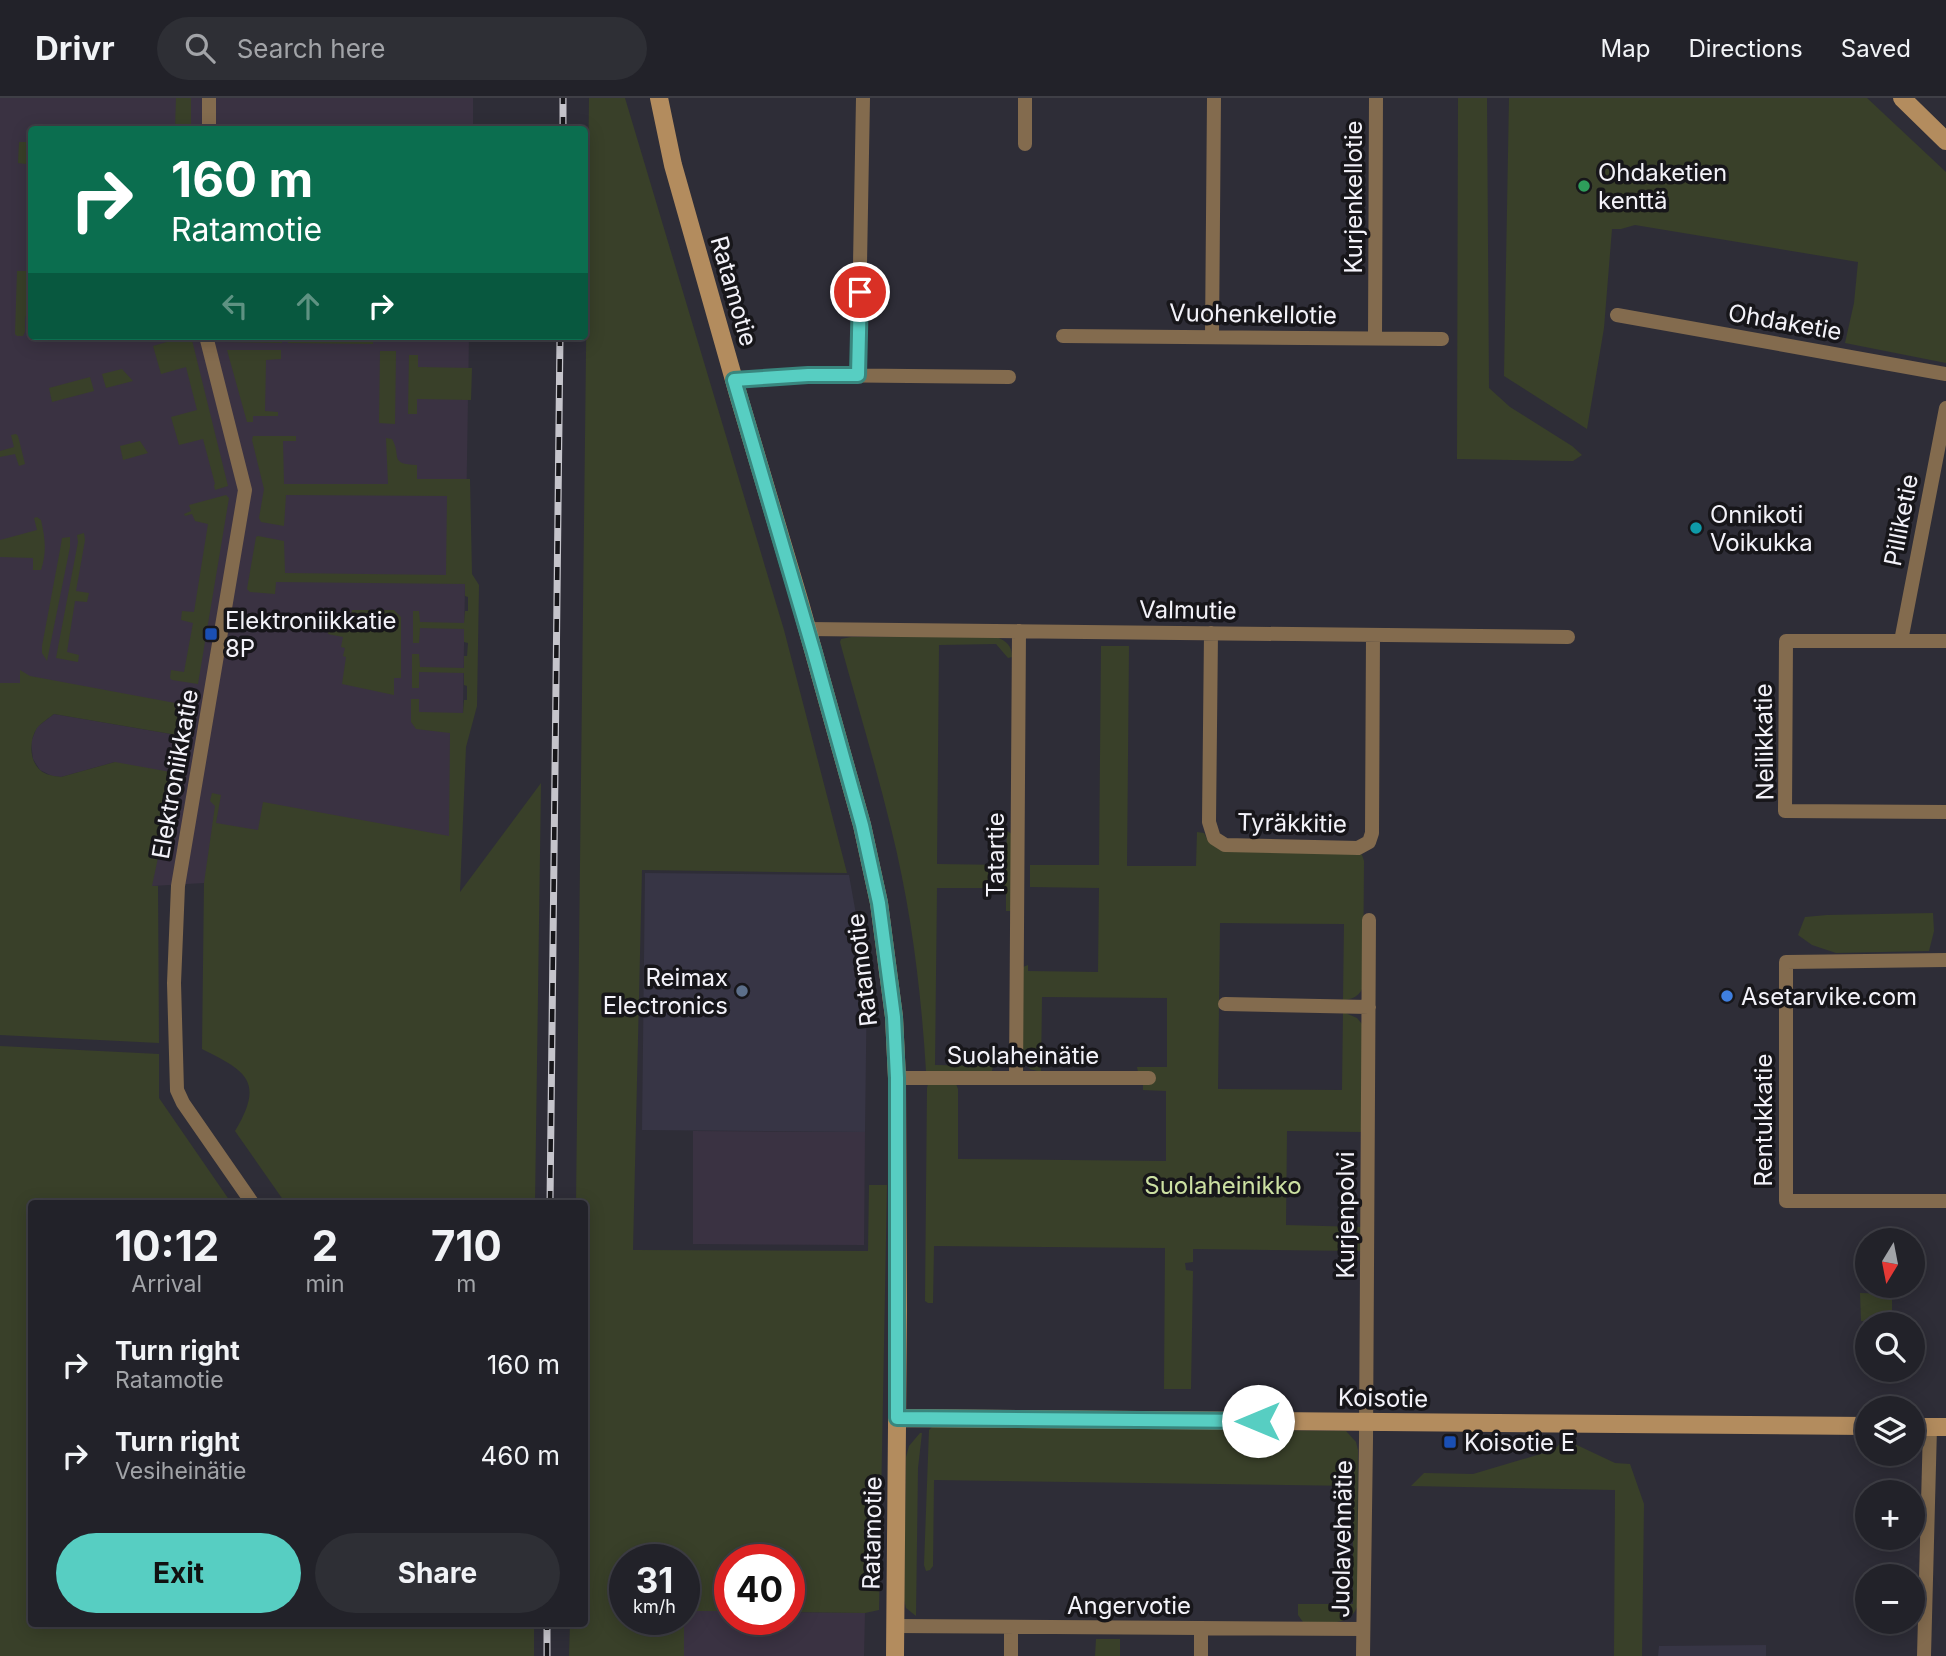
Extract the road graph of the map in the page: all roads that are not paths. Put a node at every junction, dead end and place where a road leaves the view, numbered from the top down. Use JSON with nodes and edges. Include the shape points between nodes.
{"nodes":[{"id":1,"x":209,"y":98,"type":"edge"},
{"id":2,"x":659,"y":98,"type":"edge"},
{"id":3,"x":863,"y":98,"type":"edge"},
{"id":4,"x":1025,"y":98,"type":"edge"},
{"id":5,"x":1214,"y":98,"type":"edge"},
{"id":6,"x":1376,"y":98,"type":"edge"},
{"id":7,"x":1902,"y":98,"type":"edge"},
{"id":8,"x":209,"y":126,"type":"edge"},
{"id":9,"x":1946,"y":141,"type":"edge"},
{"id":10,"x":1026,"y":144,"type":"dead end"},
{"id":11,"x":1617,"y":315,"type":"dead end"},
{"id":12,"x":1063,"y":335,"type":"dead end"},
{"id":13,"x":1212,"y":336,"type":"junction"},
{"id":14,"x":1375,"y":338,"type":"junction"},
{"id":15,"x":1442,"y":339,"type":"dead end"},
{"id":16,"x":207,"y":340,"type":"edge"},
{"id":17,"x":1946,"y":374,"type":"edge"},
{"id":18,"x":858,"y":375,"type":"junction"},
{"id":19,"x":1009,"y":377,"type":"dead end"},
{"id":20,"x":734,"y":380,"type":"junction"},
{"id":21,"x":1946,"y":408,"type":"edge"},
{"id":22,"x":807,"y":629,"type":"junction"},
{"id":23,"x":1019,"y":631,"type":"junction"},
{"id":24,"x":1211,"y":634,"type":"junction"},
{"id":25,"x":1373,"y":635,"type":"junction"},
{"id":26,"x":1568,"y":637,"type":"dead end"},
{"id":27,"x":1901,"y":641,"type":"junction"},
{"id":28,"x":1946,"y":641,"type":"edge"},
{"id":29,"x":1946,"y":812,"type":"edge"},
{"id":30,"x":1369,"y":920,"type":"dead end"},
{"id":31,"x":1946,"y":960,"type":"edge"},
{"id":32,"x":1225,"y":1004,"type":"dead end"},
{"id":33,"x":1369,"y":1007,"type":"junction"},
{"id":34,"x":897,"y":1078,"type":"junction"},
{"id":35,"x":1016,"y":1078,"type":"junction"},
{"id":36,"x":1149,"y":1078,"type":"dead end"},
{"id":37,"x":250,"y":1200,"type":"edge"},
{"id":38,"x":1946,"y":1201,"type":"edge"},
{"id":39,"x":897,"y":1418,"type":"junction"},
{"id":40,"x":1366,"y":1422,"type":"junction"},
{"id":41,"x":1855,"y":1426,"type":"edge"},
{"id":42,"x":1929,"y":1427,"type":"edge"},
{"id":43,"x":895,"y":1626,"type":"junction"},
{"id":44,"x":1011,"y":1627,"type":"junction"},
{"id":45,"x":1201,"y":1628,"type":"junction"},
{"id":46,"x":1363,"y":1629,"type":"junction"},
{"id":47,"x":895,"y":1656,"type":"edge"},
{"id":48,"x":1011,"y":1656,"type":"edge"},
{"id":49,"x":1201,"y":1656,"type":"edge"},
{"id":50,"x":1363,"y":1656,"type":"edge"},
{"id":51,"x":1924,"y":1656,"type":"edge"}],
"edges":[{"from":1,"to":8,"type":"street"},
{"from":2,"to":20,"type":"street","name":"Ratamotie","via":[[673,165]]},
{"from":3,"to":18,"type":"street"},
{"from":4,"to":10,"type":"street"},
{"from":5,"to":13,"type":"street"},
{"from":6,"to":14,"type":"street","name":"Kurjenkellotie"},
{"from":7,"to":9,"type":"street"},
{"from":11,"to":17,"type":"street","name":"Ohdaketie"},
{"from":12,"to":13,"type":"street","name":"Vuohenkellotie"},
{"from":13,"to":14,"type":"street","name":"Vuohenkellotie"},
{"from":14,"to":15,"type":"street","name":"Vuohenkellotie"},
{"from":16,"to":37,"type":"street","name":"Elektroniikkatie","via":[[245,490],[178,886],[174,983],[177,1090]]},
{"from":18,"to":19,"type":"street"},
{"from":18,"to":20,"type":"street"},
{"from":20,"to":22,"type":"street","name":"Ratamotie"},
{"from":21,"to":27,"type":"street","name":"Pilliketie"},
{"from":22,"to":23,"type":"street","name":"Valmutie"},
{"from":22,"to":34,"type":"street","name":"Ratamotie","via":[[879,903]]},
{"from":23,"to":24,"type":"street","name":"Valmutie"},
{"from":23,"to":35,"type":"street","name":"Tatartie"},
{"from":24,"to":25,"type":"street","name":"Valmutie"},
{"from":24,"to":25,"type":"street","name":"Tyräkkitie","via":[[1209,822],[1214,838],[1225,845],[1358,848],[1369,842],[1372,833]]},
{"from":25,"to":26,"type":"street","name":"Valmutie"},
{"from":27,"to":28,"type":"street"},
{"from":27,"to":29,"type":"street","name":"Neilikkatie","via":[[1786,641],[1785,811]]},
{"from":30,"to":33,"type":"street","name":"Kurjenpolvi"},
{"from":31,"to":38,"type":"street","name":"Rentukkatie","via":[[1786,962],[1786,1201]]},
{"from":32,"to":33,"type":"street"},
{"from":33,"to":40,"type":"street","name":"Kurjenpolvi"},
{"from":34,"to":35,"type":"street","name":"Suolaheinätie"},
{"from":34,"to":39,"type":"street","name":"Ratamotie"},
{"from":35,"to":36,"type":"street","name":"Suolaheinätie"},
{"from":39,"to":40,"type":"street","name":"Koisotie"},
{"from":39,"to":43,"type":"street","name":"Ratamotie"},
{"from":40,"to":41,"type":"street","name":"Koisotie"},
{"from":40,"to":46,"type":"street","name":"Juolavehnätie"},
{"from":42,"to":51,"type":"street"},
{"from":43,"to":44,"type":"street","name":"Angervotie"},
{"from":43,"to":47,"type":"street","name":"Ratamotie"},
{"from":44,"to":45,"type":"street","name":"Angervotie"},
{"from":44,"to":48,"type":"street"},
{"from":45,"to":46,"type":"street","name":"Angervotie"},
{"from":45,"to":49,"type":"street"},
{"from":46,"to":50,"type":"street","name":"Juolavehnätie"}]}
